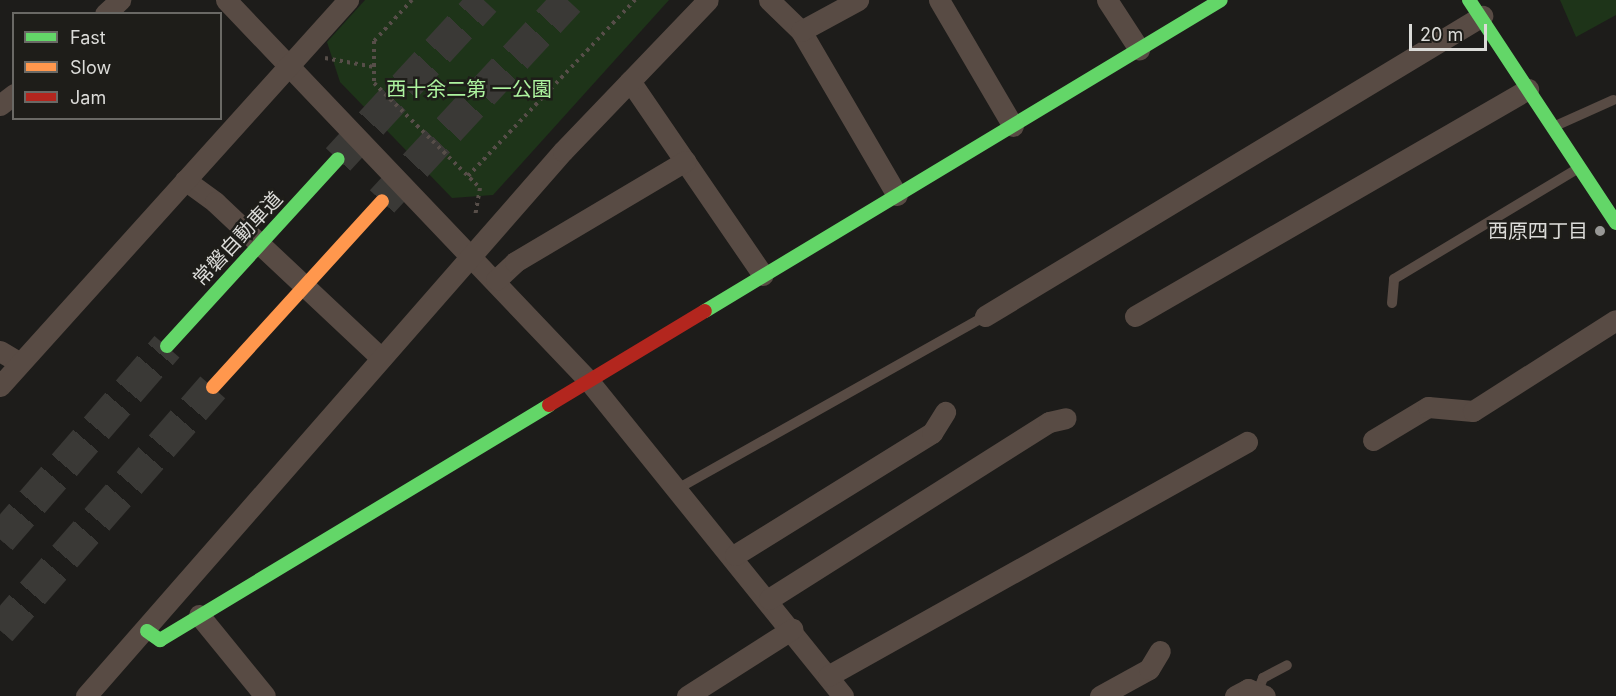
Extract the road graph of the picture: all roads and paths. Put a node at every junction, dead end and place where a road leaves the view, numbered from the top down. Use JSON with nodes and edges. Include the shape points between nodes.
{"nodes":[{"id":1,"x":120,"y":0,"type":"edge"},
{"id":2,"x":226,"y":0,"type":"edge"},
{"id":3,"x":348,"y":0,"type":"edge"},
{"id":4,"x":412,"y":0,"type":"edge"},
{"id":5,"x":636,"y":0,"type":"edge"},
{"id":6,"x":708,"y":0,"type":"edge"},
{"id":7,"x":769,"y":0,"type":"edge"},
{"id":8,"x":858,"y":0,"type":"edge"},
{"id":9,"x":939,"y":0,"type":"edge"},
{"id":10,"x":1107,"y":0,"type":"edge"},
{"id":11,"x":1221,"y":0,"type":"edge"},
{"id":12,"x":1475,"y":8,"type":"edge"},
{"id":13,"x":107,"y":12,"type":"edge"},
{"id":14,"x":801,"y":30,"type":"junction"},
{"id":15,"x":309,"y":43,"type":"junction"},
{"id":16,"x":1139,"y":49,"type":"junction"},
{"id":17,"x":288,"y":66,"type":"junction"},
{"id":18,"x":374,"y":67,"type":"junction"},
{"id":19,"x":630,"y":81,"type":"junction"},
{"id":20,"x":1528,"y":89,"type":"junction"},
{"id":21,"x":12,"y":96,"type":"edge"},
{"id":22,"x":1613,"y":99,"type":"dead end"},
{"id":23,"x":0,"y":105,"type":"edge"},
{"id":24,"x":1013,"y":126,"type":"junction"},
{"id":25,"x":1553,"y":127,"type":"junction"},
{"id":26,"x":338,"y":159,"type":"tunnel mouth"},
{"id":27,"x":685,"y":161,"type":"junction"},
{"id":28,"x":1580,"y":168,"type":"junction"},
{"id":29,"x":468,"y":176,"type":"junction"},
{"id":30,"x":185,"y":180,"type":"junction"},
{"id":31,"x":897,"y":195,"type":"junction"},
{"id":32,"x":382,"y":201,"type":"tunnel mouth"},
{"id":33,"x":1616,"y":223,"type":"edge"},
{"id":34,"x":454,"y":235,"type":"junction"},
{"id":35,"x":472,"y":254,"type":"junction"},
{"id":36,"x":763,"y":275,"type":"junction"},
{"id":37,"x":496,"y":280,"type":"junction"},
{"id":38,"x":1392,"y":303,"type":"dead end"},
{"id":39,"x":985,"y":316,"type":"joint"},
{"id":40,"x":1135,"y":316,"type":"dead end"},
{"id":41,"x":1616,"y":320,"type":"edge"},
{"id":42,"x":167,"y":346,"type":"tunnel mouth"},
{"id":43,"x":0,"y":351,"type":"edge"},
{"id":44,"x":381,"y":358,"type":"junction"},
{"id":45,"x":20,"y":363,"type":"junction"},
{"id":46,"x":588,"y":380,"type":"junction"},
{"id":47,"x":0,"y":386,"type":"edge"},
{"id":48,"x":213,"y":387,"type":"tunnel mouth"},
{"id":49,"x":945,"y":412,"type":"dead end"},
{"id":50,"x":1066,"y":418,"type":"dead end"},
{"id":51,"x":1373,"y":440,"type":"dead end"},
{"id":52,"x":1247,"y":442,"type":"dead end"},
{"id":53,"x":679,"y":488,"type":"junction"},
{"id":54,"x":735,"y":555,"type":"junction"},
{"id":55,"x":769,"y":599,"type":"junction"},
{"id":56,"x":199,"y":615,"type":"junction"},
{"id":57,"x":792,"y":629,"type":"junction"},
{"id":58,"x":147,"y":631,"type":"junction"},
{"id":59,"x":1160,"y":651,"type":"dead end"},
{"id":60,"x":1287,"y":665,"type":"dead end"},
{"id":61,"x":828,"y":676,"type":"junction"},
{"id":62,"x":1261,"y":693,"type":"edge"},
{"id":63,"x":86,"y":696,"type":"edge"},
{"id":64,"x":265,"y":696,"type":"edge"},
{"id":65,"x":687,"y":696,"type":"edge"},
{"id":66,"x":843,"y":696,"type":"edge"},
{"id":67,"x":1100,"y":696,"type":"edge"},
{"id":68,"x":1235,"y":696,"type":"edge"}],
"edges":[{"from":1,"to":13,"type":"street"},
{"from":2,"to":17,"type":"street"},
{"from":3,"to":15,"type":"street"},
{"from":4,"to":18,"type":"path","via":[[374,41]]},
{"from":5,"to":29,"type":"path"},
{"from":6,"to":19,"type":"street"},
{"from":7,"to":14,"type":"street"},
{"from":8,"to":14,"type":"street"},
{"from":9,"to":24,"type":"street"},
{"from":10,"to":16,"type":"street"},
{"from":11,"to":16,"type":"main road"},
{"from":12,"to":20,"type":"main road"},
{"from":12,"to":39,"type":"street"},
{"from":14,"to":31,"type":"street"},
{"from":15,"to":17,"type":"street"},
{"from":15,"to":18,"type":"path","via":[[328,60]]},
{"from":16,"to":24,"type":"main road"},
{"from":17,"to":30,"type":"street"},
{"from":17,"to":34,"type":"street"},
{"from":18,"to":29,"type":"path","via":[[374,83]]},
{"from":19,"to":27,"type":"street"},
{"from":19,"to":35,"type":"street"},
{"from":20,"to":25,"type":"main road"},
{"from":20,"to":40,"type":"street"},
{"from":21,"to":23,"type":"street"},
{"from":22,"to":25,"type":"lane"},
{"from":24,"to":31,"type":"main road"},
{"from":25,"to":28,"type":"main road"},
{"from":26,"to":42,"type":"main road","name":"常磐自動車道"},
{"from":27,"to":36,"type":"street"},
{"from":27,"to":37,"type":"street","via":[[515,262]]},
{"from":28,"to":33,"type":"main road"},
{"from":28,"to":38,"type":"lane","via":[[1394,279]]},
{"from":29,"to":34,"type":"path","via":[[480,188],[475,215]]},
{"from":30,"to":44,"type":"street","via":[[215,202]]},
{"from":30,"to":45,"type":"street"},
{"from":31,"to":36,"type":"main road"},
{"from":32,"to":48,"type":"main road"},
{"from":34,"to":35,"type":"street"},
{"from":35,"to":37,"type":"street"},
{"from":35,"to":44,"type":"street"},
{"from":36,"to":46,"type":"main road"},
{"from":37,"to":46,"type":"street"},
{"from":39,"to":53,"type":"lane"},
{"from":41,"to":51,"type":"street","via":[[1473,411],[1428,407]]},
{"from":43,"to":45,"type":"street"},
{"from":44,"to":58,"type":"street"},
{"from":45,"to":47,"type":"street"},
{"from":46,"to":53,"type":"street"},
{"from":46,"to":56,"type":"main road"},
{"from":49,"to":54,"type":"street","via":[[932,433]]},
{"from":50,"to":55,"type":"street","via":[[1049,422]]},
{"from":52,"to":61,"type":"street"},
{"from":53,"to":54,"type":"street"},
{"from":54,"to":55,"type":"street"},
{"from":55,"to":57,"type":"street"},
{"from":56,"to":58,"type":"main road","via":[[160,640]]},
{"from":56,"to":64,"type":"street"},
{"from":57,"to":61,"type":"street"},
{"from":57,"to":65,"type":"street"},
{"from":58,"to":63,"type":"street"},
{"from":59,"to":67,"type":"street","via":[[1149,669]]},
{"from":60,"to":62,"type":"lane","via":[[1263,678]]},
{"from":61,"to":66,"type":"street"},
{"from":62,"to":68,"type":"street"}]}
